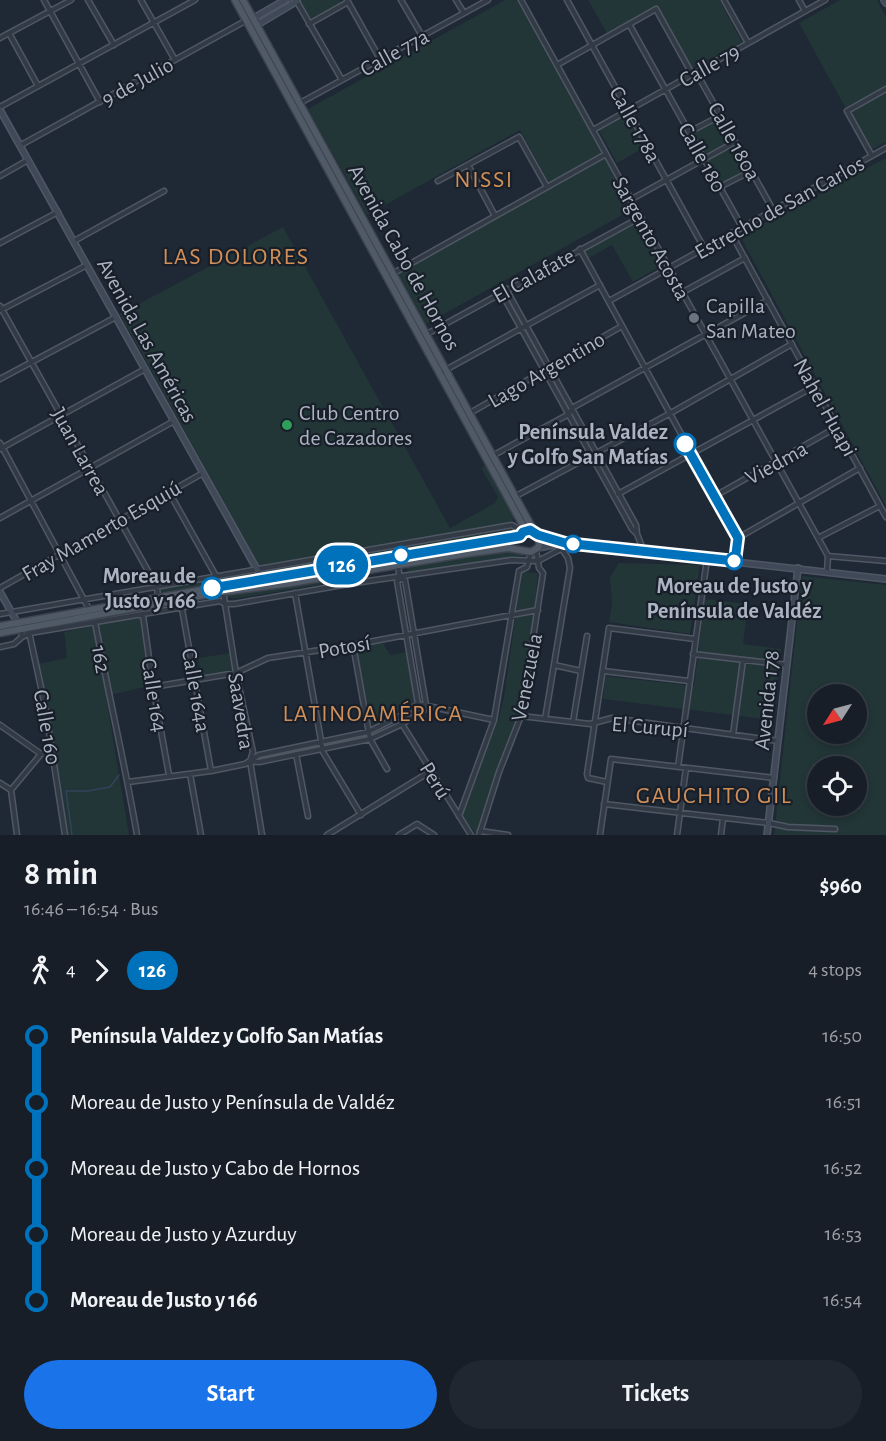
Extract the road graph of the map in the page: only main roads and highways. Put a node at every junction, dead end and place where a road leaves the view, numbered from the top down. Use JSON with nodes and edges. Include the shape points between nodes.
{"nodes":[{"id":1,"x":235,"y":0,"type":"edge"},
{"id":2,"x":243,"y":0,"type":"edge"},
{"id":3,"x":285,"y":0,"type":"edge"},
{"id":4,"x":296,"y":1,"type":"edge"},
{"id":5,"x":254,"y":20,"type":"junction"},
{"id":6,"x":0,"y":109,"type":"edge"},
{"id":7,"x":390,"y":275,"type":"junction"},
{"id":8,"x":443,"y":371,"type":"junction"},
{"id":9,"x":523,"y":533,"type":"junction"},
{"id":10,"x":536,"y":533,"type":"junction"},
{"id":11,"x":564,"y":546,"type":"junction"},
{"id":12,"x":521,"y":550,"type":"junction"},
{"id":13,"x":535,"y":550,"type":"junction"},
{"id":14,"x":798,"y":568,"type":"junction"},
{"id":15,"x":262,"y":579,"type":"junction"},
{"id":16,"x":886,"y":579,"type":"edge"},
{"id":17,"x":266,"y":586,"type":"junction"},
{"id":18,"x":222,"y":589,"type":"junction"},
{"id":19,"x":0,"y":590,"type":"edge"},
{"id":20,"x":0,"y":626,"type":"edge"},
{"id":21,"x":24,"y":627,"type":"junction"},
{"id":22,"x":0,"y":633,"type":"edge"},
{"id":23,"x":768,"y":835,"type":"edge"}],
"edges":[{"from":1,"to":7,"type":"main road","name":"Avenida Cabo de Hornos"},
{"from":2,"to":5,"type":"main road","name":"Avenida Cabo de Hornos"},
{"from":3,"to":5,"type":"main road"},
{"from":4,"to":5,"type":"main road"},
{"from":5,"to":7,"type":"main road","name":"Avenida Cabo de Hornos"},
{"from":6,"to":15,"type":"main road","name":"Avenida Las Américas"},
{"from":7,"to":8,"type":"main road","name":"Avenida Cabo de Hornos"},
{"from":7,"to":8,"type":"main road","name":"Avenida Cabo de Hornos","via":[[427,334]]},
{"from":8,"to":9,"type":"main road","name":"Avenida Cabo de Hornos"},
{"from":8,"to":10,"type":"main road","name":"Avenida Cabo de Hornos"},
{"from":9,"to":10,"type":"main road"},
{"from":9,"to":12,"type":"main road","via":[[518,541]]},
{"from":9,"to":15,"type":"main road"},
{"from":10,"to":11,"type":"main road"},
{"from":10,"to":13,"type":"main road","via":[[540,541]]},
{"from":11,"to":13,"type":"main road"},
{"from":11,"to":14,"type":"main road"},
{"from":12,"to":13,"type":"main road"},
{"from":12,"to":17,"type":"main road","via":[[508,548]]},
{"from":14,"to":16,"type":"main road"},
{"from":14,"to":23,"type":"main road","name":"Avenida 178"},
{"from":15,"to":17,"type":"main road","name":"Avenida Las Américas"},
{"from":15,"to":18,"type":"main road"},
{"from":17,"to":18,"type":"main road"},
{"from":18,"to":21,"type":"main road"},
{"from":18,"to":21,"type":"main road","via":[[89,610]]},
{"from":19,"to":21,"type":"main road"},
{"from":20,"to":21,"type":"main road"},
{"from":21,"to":22,"type":"main road"}]}
